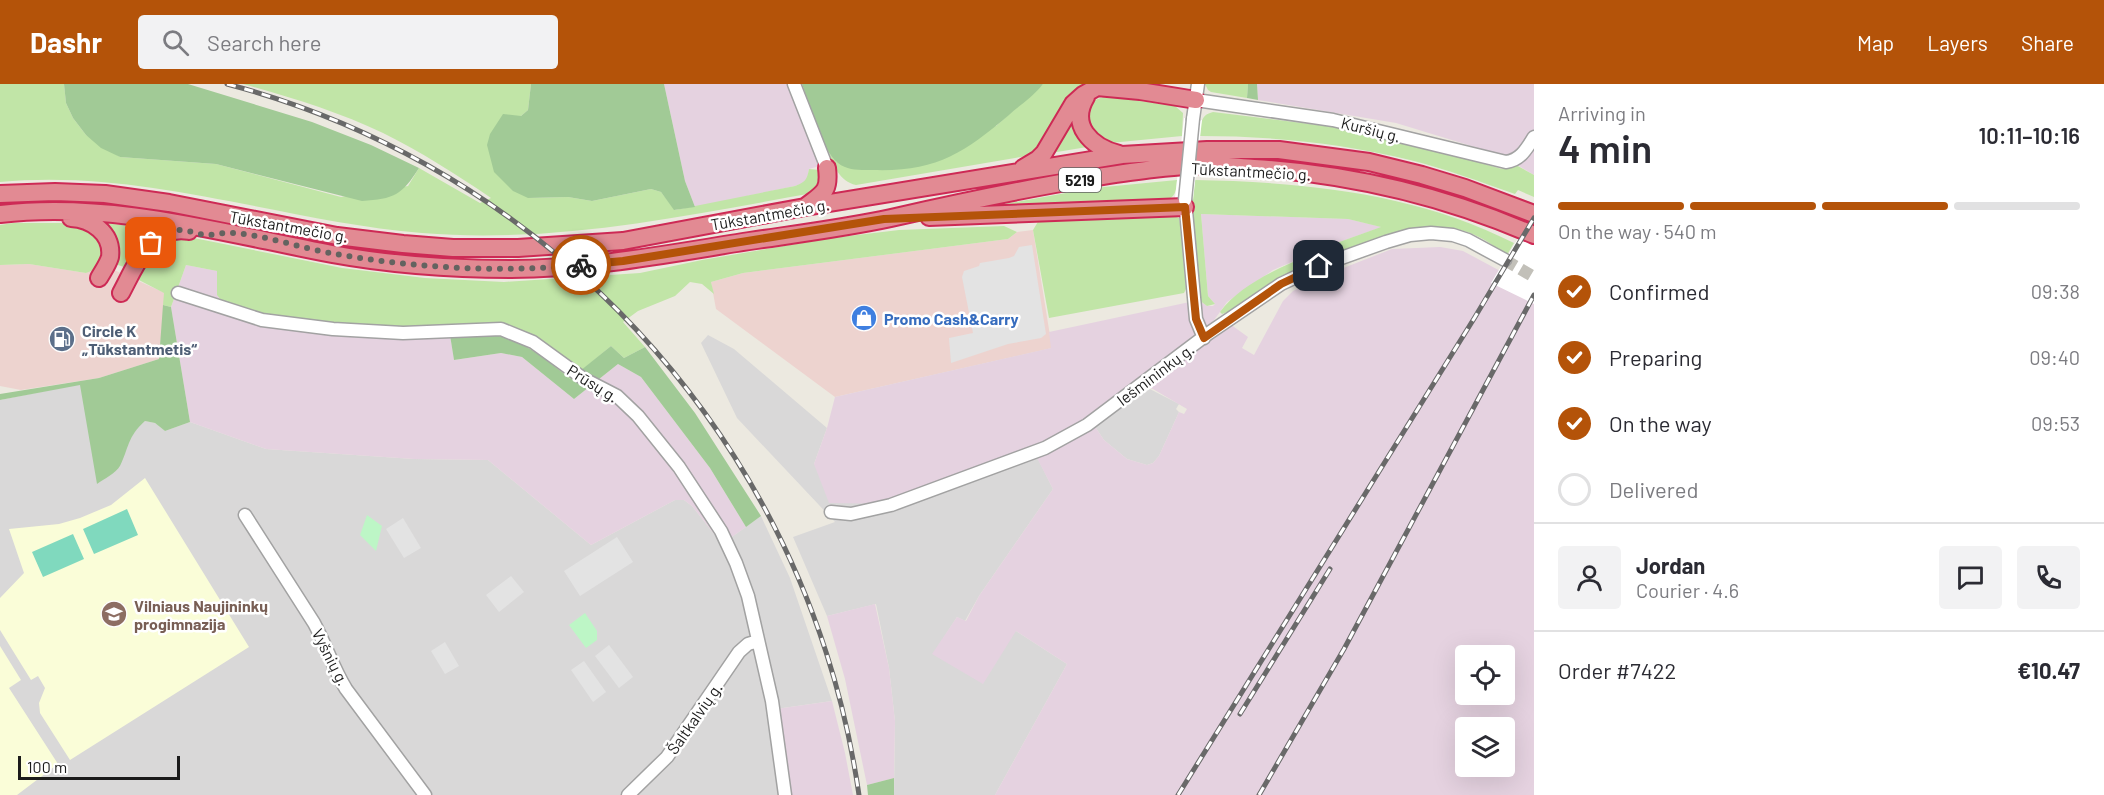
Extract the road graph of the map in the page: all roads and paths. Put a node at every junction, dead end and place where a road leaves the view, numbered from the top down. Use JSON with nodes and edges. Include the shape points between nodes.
{"nodes":[{"id":1,"x":794,"y":84,"type":"edge"},
{"id":2,"x":1090,"y":91,"type":"junction"},
{"id":3,"x":1197,"y":92,"type":"edge"},
{"id":4,"x":1534,"y":137,"type":"edge"},
{"id":5,"x":1122,"y":155,"type":"junction"},
{"id":6,"x":827,"y":168,"type":"junction"},
{"id":7,"x":1011,"y":173,"type":"junction"},
{"id":8,"x":0,"y":194,"type":"edge"},
{"id":9,"x":864,"y":198,"type":"junction"},
{"id":10,"x":1185,"y":203,"type":"junction"},
{"id":11,"x":805,"y":207,"type":"junction"},
{"id":12,"x":7,"y":213,"type":"edge"},
{"id":13,"x":1534,"y":214,"type":"edge"},
{"id":14,"x":884,"y":219,"type":"junction"},
{"id":15,"x":232,"y":233,"type":"junction"},
{"id":16,"x":1534,"y":235,"type":"edge"},
{"id":17,"x":1505,"y":260,"type":"tunnel mouth"},
{"id":18,"x":99,"y":278,"type":"dead end"},
{"id":19,"x":121,"y":293,"type":"dead end"},
{"id":20,"x":178,"y":294,"type":"dead end"},
{"id":21,"x":1204,"y":338,"type":"junction"},
{"id":22,"x":831,"y":512,"type":"dead end"},
{"id":23,"x":245,"y":515,"type":"dead end"},
{"id":24,"x":758,"y":641,"type":"junction"},
{"id":25,"x":425,"y":795,"type":"edge"},
{"id":26,"x":628,"y":795,"type":"edge"},
{"id":27,"x":785,"y":795,"type":"edge"}],
"edges":[{"from":1,"to":6,"type":"street"},
{"from":2,"to":3,"type":"highway","via":[[1103,87]]},
{"from":2,"to":5,"type":"highway","via":[[1080,111],[1084,130],[1095,144]]},
{"from":2,"to":7,"type":"highway","via":[[1074,104],[1044,153]]},
{"from":3,"to":4,"type":"street","name":"Kuršių g.","via":[[1506,162],[1520,157]]},
{"from":3,"to":10,"type":"street","bridge":true},
{"from":5,"to":7,"type":"highway","name":"Tūkstantmečio g.","number":"5219"},
{"from":5,"to":13,"type":"highway","name":"Tūkstantmečio g.","number":"5219","via":[[1279,150],[1322,155],[1422,175]]},
{"from":6,"to":9,"type":"highway","via":[[838,183]]},
{"from":6,"to":11,"type":"highway","via":[[829,183]]},
{"from":7,"to":9,"type":"highway","name":"Tūkstantmečio g.","number":"5219"},
{"from":8,"to":11,"type":"highway","name":"Tūkstantmečio g.","number":"5219","via":[[105,194],[337,236],[453,248],[623,241]]},
{"from":9,"to":11,"type":"highway","name":"Tūkstantmečio g.","number":"5219"},
{"from":10,"to":14,"type":"highway"},
{"from":10,"to":21,"type":"street","via":[[1196,319]]},
{"from":12,"to":15,"type":"highway","name":"Tūkstantmečio g.","number":"5219","via":[[102,212]]},
{"from":12,"to":18,"type":"highway","via":[[82,219],[95,225],[103,232],[110,249]]},
{"from":14,"to":15,"type":"highway","name":"Tūkstantmečio g.","number":"5219","via":[[623,261],[515,269],[402,264]]},
{"from":14,"to":16,"type":"highway","name":"Tūkstantmečio g.","number":"5219","via":[[1018,190],[1126,172],[1206,165],[1373,183],[1464,208]]},
{"from":15,"to":19,"type":"highway","via":[[206,235],[173,230],[161,234],[142,256]]},
{"from":17,"to":21,"type":"street","name":"Iešmininkų g.","via":[[1453,235],[1402,237],[1297,275]]},
{"from":20,"to":24,"type":"street","name":"Prūsų g.","via":[[262,320],[403,333],[501,328],[533,342],[584,379],[617,396],[674,460],[721,531],[736,563]]},
{"from":21,"to":22,"type":"street","name":"Iešmininkų g.","via":[[1087,425],[1045,448],[891,505],[851,514]]},
{"from":23,"to":25,"type":"street","name":"Vyšnių g.","via":[[314,623],[341,681]]},
{"from":24,"to":26,"type":"street","name":"Šaltkalvių g.","via":[[739,652],[666,757]]},
{"from":24,"to":27,"type":"street","name":"Prūsų g.","via":[[772,701]]}]}
